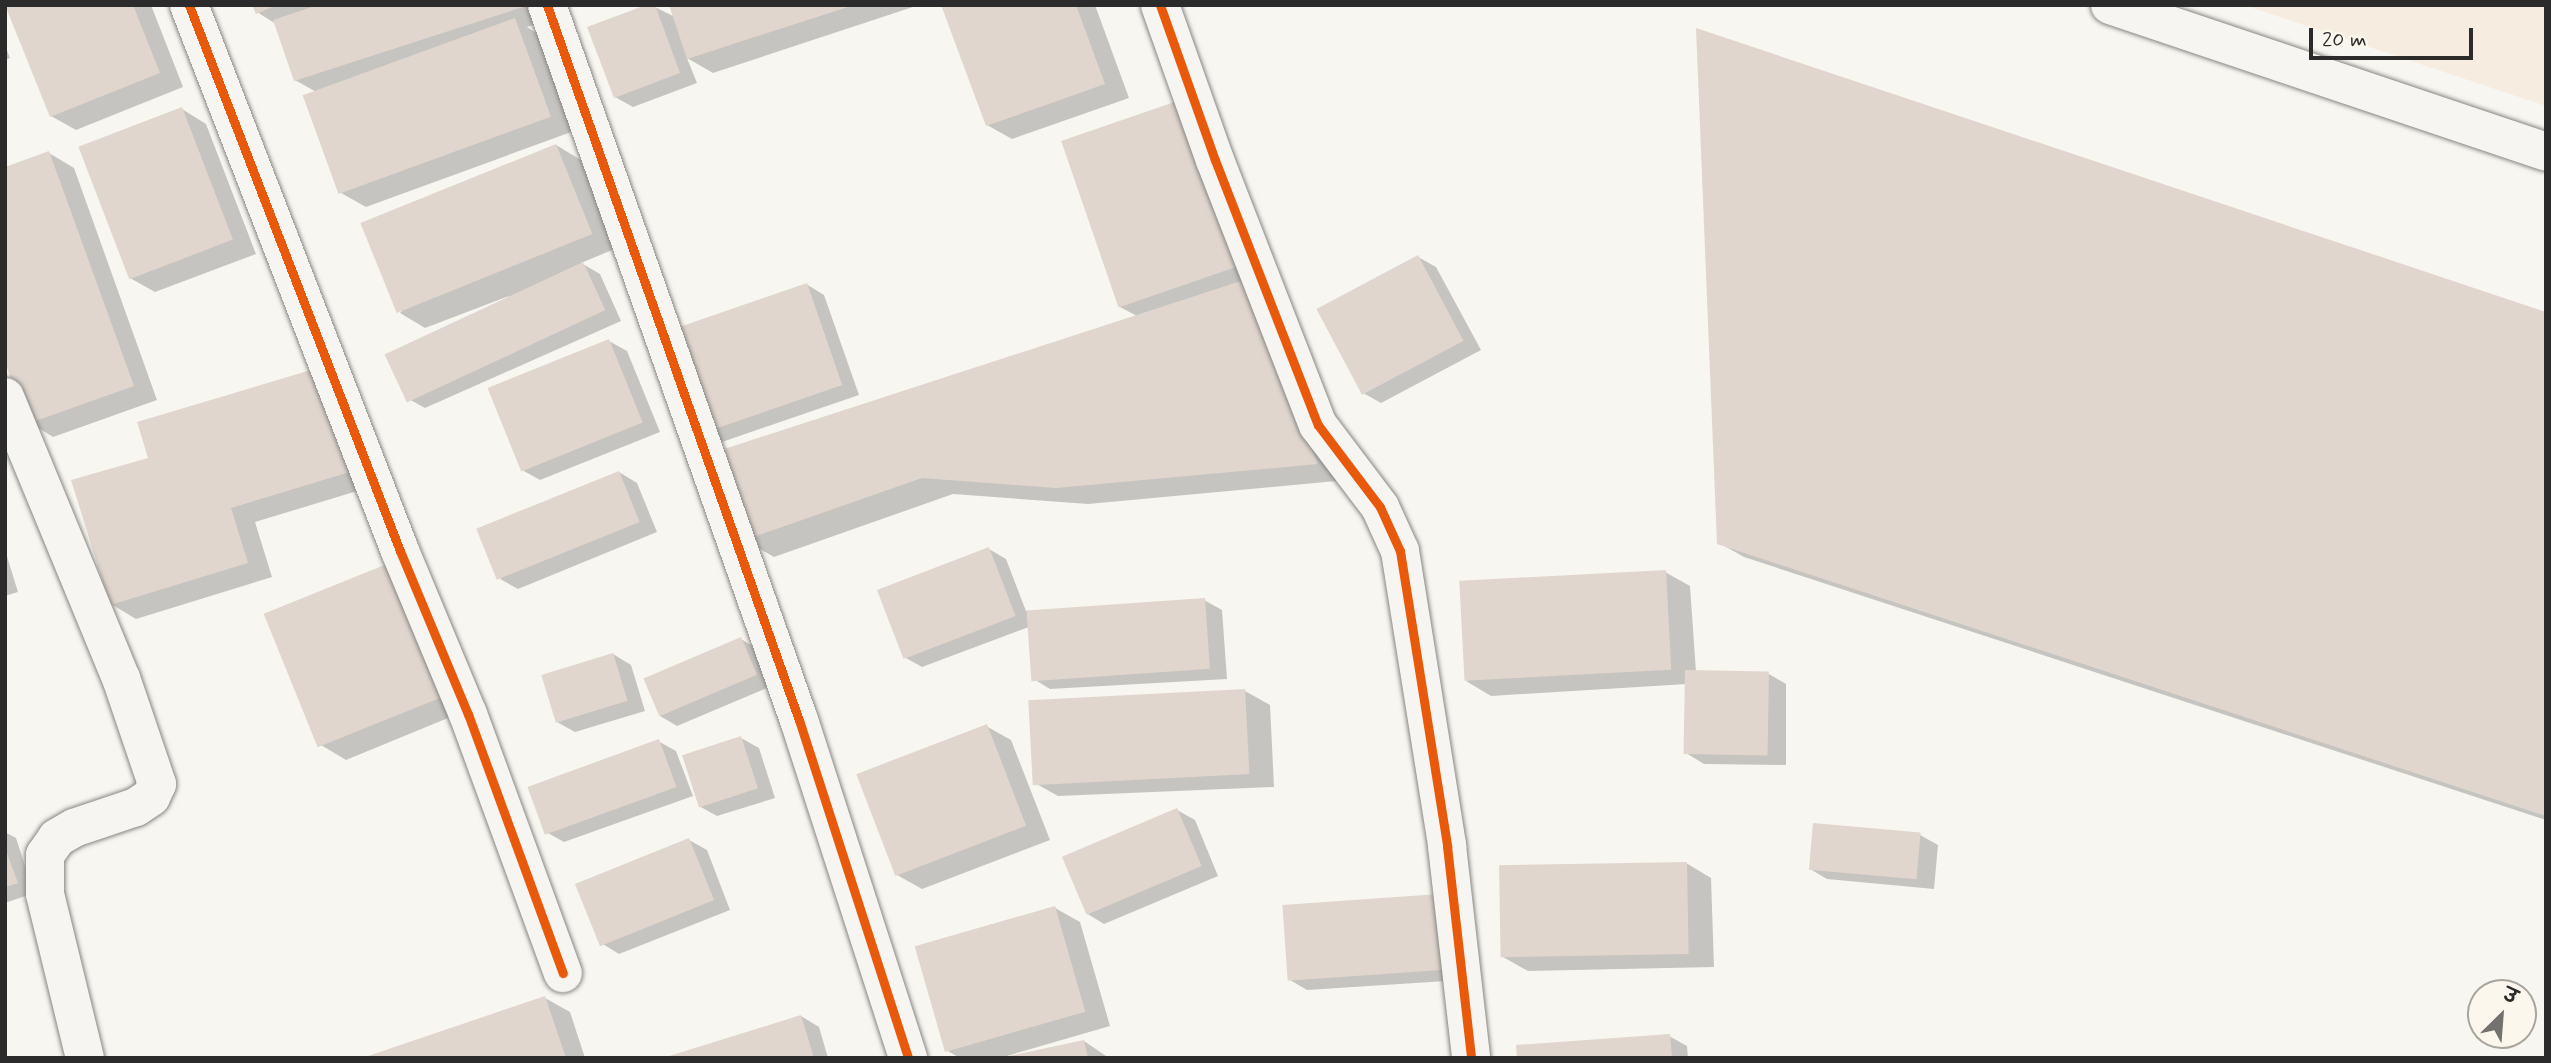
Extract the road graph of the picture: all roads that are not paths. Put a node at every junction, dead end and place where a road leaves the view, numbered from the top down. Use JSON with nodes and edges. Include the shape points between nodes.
{"nodes":[{"id":1,"x":188,"y":5,"type":"edge"},
{"id":2,"x":547,"y":5,"type":"edge"},
{"id":3,"x":1160,"y":5,"type":"edge"},
{"id":4,"x":2110,"y":5,"type":"edge"},
{"id":5,"x":2546,"y":152,"type":"edge"},
{"id":6,"x":5,"y":397,"type":"edge"},
{"id":7,"x":563,"y":973,"type":"dead end"},
{"id":8,"x":85,"y":1058,"type":"edge"},
{"id":9,"x":908,"y":1058,"type":"edge"},
{"id":10,"x":1471,"y":1058,"type":"edge"}],
"edges":[{"from":1,"to":7,"type":"street","via":[[382,506],[468,714]]},
{"from":2,"to":9,"type":"street","via":[[799,720]]},
{"from":3,"to":10,"type":"street","via":[[1318,425],[1380,507],[1400,551],[1447,846]]},
{"from":4,"to":5,"type":"street"},
{"from":6,"to":8,"type":"street","via":[[121,678],[157,784],[151,797],[136,807],[74,828],[57,838],[45,855],[45,894]]}]}
